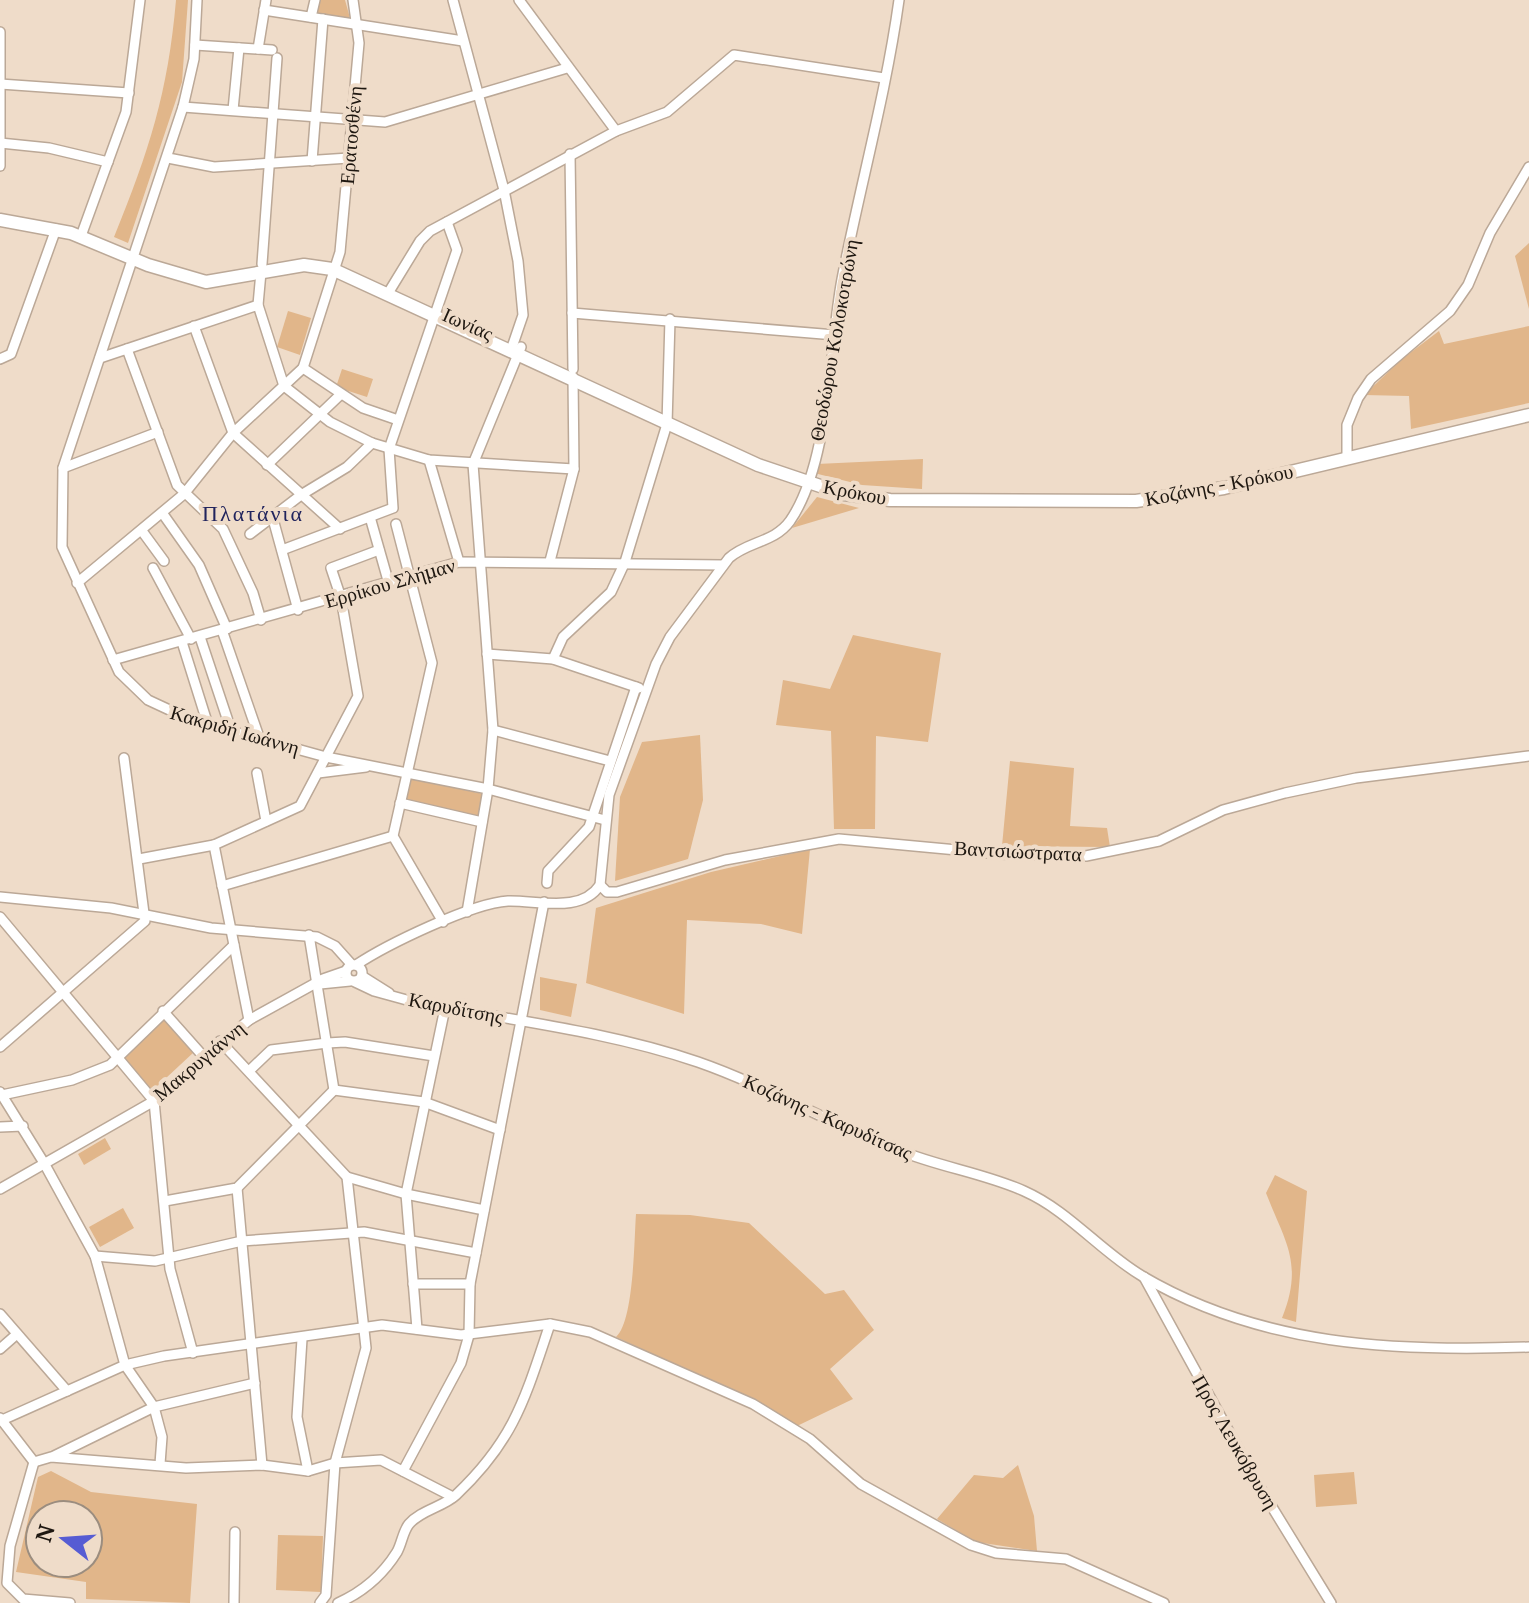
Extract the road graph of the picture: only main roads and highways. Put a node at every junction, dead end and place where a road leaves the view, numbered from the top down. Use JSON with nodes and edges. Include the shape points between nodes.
{"nodes":[{"id":1,"x":0,"y":220,"type":"edge"},
{"id":2,"x":1529,"y":415,"type":"edge"},
{"id":3,"x":807,"y":481,"type":"joint"},
{"id":4,"x":904,"y":500,"type":"joint"}],
"edges":[{"from":1,"to":3,"type":"main road","name":"Ιωνίας","via":[[56,229],[206,275],[307,258],[334,266]]},
{"from":2,"to":4,"type":"main road","name":"Κοζάνης - Κρόκου","via":[[1154,500]]},
{"from":3,"to":4,"type":"main road","name":"Κρόκου","via":[[856,496]]}]}
